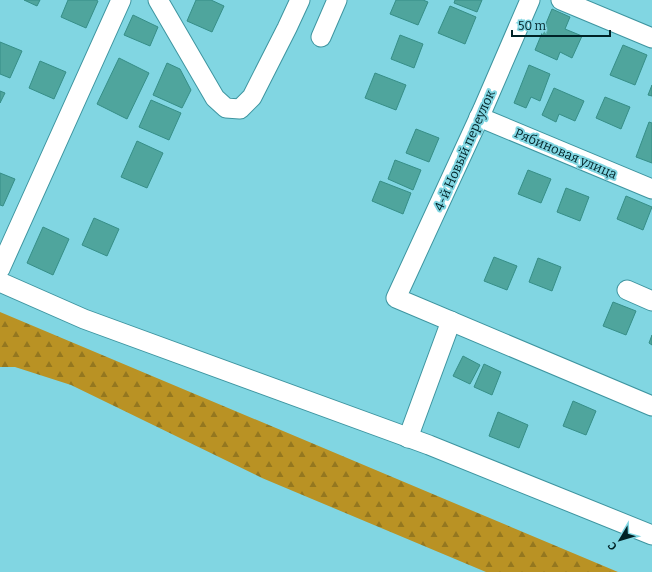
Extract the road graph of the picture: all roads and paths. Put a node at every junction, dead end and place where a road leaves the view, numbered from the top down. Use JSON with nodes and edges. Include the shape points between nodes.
{"nodes":[{"id":1,"x":122,"y":0,"type":"edge"},
{"id":2,"x":158,"y":0,"type":"edge"},
{"id":3,"x":300,"y":0,"type":"edge"},
{"id":4,"x":337,"y":0,"type":"edge"},
{"id":5,"x":530,"y":0,"type":"edge"},
{"id":6,"x":561,"y":0,"type":"edge"},
{"id":7,"x":321,"y":37,"type":"dead end"},
{"id":8,"x":652,"y":38,"type":"edge"},
{"id":9,"x":480,"y":117,"type":"junction"},
{"id":10,"x":652,"y":189,"type":"edge"},
{"id":11,"x":0,"y":269,"type":"edge"},
{"id":12,"x":0,"y":282,"type":"edge"},
{"id":13,"x":627,"y":290,"type":"dead end"},
{"id":14,"x":652,"y":301,"type":"edge"},
{"id":15,"x":451,"y":321,"type":"junction"},
{"id":16,"x":652,"y":406,"type":"edge"},
{"id":17,"x":408,"y":438,"type":"junction"},
{"id":18,"x":652,"y":535,"type":"edge"}],
"edges":[{"from":1,"to":11,"type":"street"},
{"from":2,"to":3,"type":"street","via":[[215,98],[226,108],[240,109],[252,97]]},
{"from":4,"to":7,"type":"street"},
{"from":5,"to":9,"type":"street","name":"4-й Новый переулок"},
{"from":6,"to":8,"type":"street"},
{"from":9,"to":10,"type":"street","name":"Рябиновая улица"},
{"from":9,"to":15,"type":"street","name":"4-й Новый переулок","via":[[396,298]]},
{"from":12,"to":17,"type":"street","via":[[84,319]]},
{"from":13,"to":14,"type":"street"},
{"from":15,"to":16,"type":"street"},
{"from":15,"to":17,"type":"street"},
{"from":17,"to":18,"type":"street"}]}
